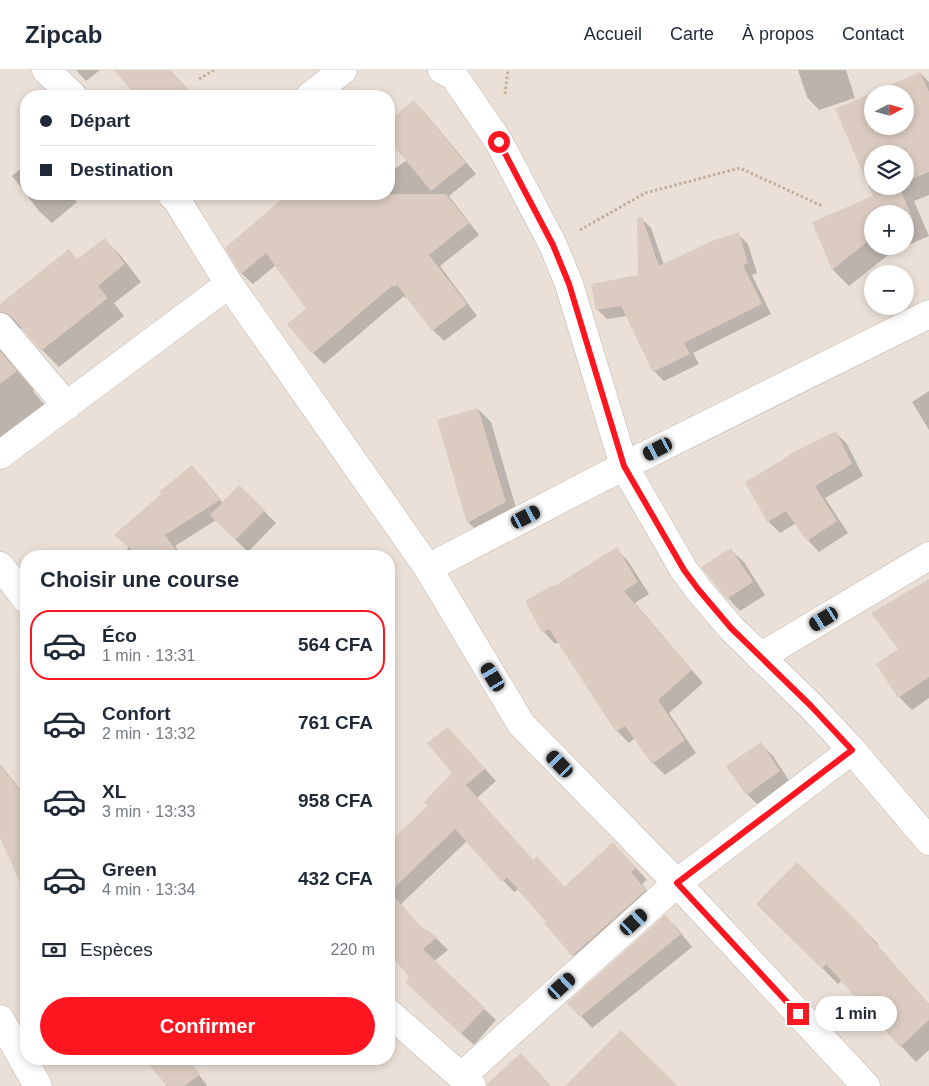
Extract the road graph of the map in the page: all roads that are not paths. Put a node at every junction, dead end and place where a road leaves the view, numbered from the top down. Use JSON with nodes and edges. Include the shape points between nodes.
{"nodes":[{"id":1,"x":46,"y":70,"type":"edge"},
{"id":2,"x":343,"y":70,"type":"edge"},
{"id":3,"x":442,"y":70,"type":"edge"},
{"id":4,"x":67,"y":90,"type":"edge"},
{"id":5,"x":318,"y":90,"type":"edge"},
{"id":6,"x":179,"y":200,"type":"edge"},
{"id":7,"x":229,"y":284,"type":"junction"},
{"id":8,"x":929,"y":314,"type":"edge"},
{"id":9,"x":0,"y":327,"type":"edge"},
{"id":10,"x":67,"y":406,"type":"junction"},
{"id":11,"x":0,"y":456,"type":"edge"},
{"id":12,"x":624,"y":466,"type":"junction"},
{"id":13,"x":929,"y":556,"type":"edge"},
{"id":14,"x":0,"y":566,"type":"edge"},
{"id":15,"x":428,"y":568,"type":"junction"},
{"id":16,"x":20,"y":591,"type":"edge"},
{"id":17,"x":760,"y":658,"type":"junction"},
{"id":18,"x":852,"y":750,"type":"junction"},
{"id":19,"x":929,"y":841,"type":"edge"},
{"id":20,"x":677,"y":883,"type":"junction"},
{"id":21,"x":395,"y":1018,"type":"edge"},
{"id":22,"x":0,"y":1019,"type":"edge"},
{"id":23,"x":20,"y":1054,"type":"edge"},
{"id":24,"x":26,"y":1065,"type":"edge"},
{"id":25,"x":467,"y":1081,"type":"edge"},
{"id":26,"x":38,"y":1086,"type":"edge"},
{"id":27,"x":866,"y":1086,"type":"edge"}],
"edges":[{"from":1,"to":4,"type":"street"},
{"from":2,"to":5,"type":"street"},
{"from":3,"to":12,"type":"street","via":[[454,76],[499,142],[553,245],[569,284]]},
{"from":6,"to":7,"type":"street"},
{"from":7,"to":10,"type":"street"},
{"from":7,"to":15,"type":"street"},
{"from":8,"to":12,"type":"street"},
{"from":9,"to":10,"type":"street"},
{"from":10,"to":11,"type":"street"},
{"from":12,"to":15,"type":"street"},
{"from":12,"to":17,"type":"street","via":[[684,570]]},
{"from":13,"to":17,"type":"street"},
{"from":14,"to":16,"type":"street"},
{"from":15,"to":20,"type":"street","via":[[521,724]]},
{"from":17,"to":18,"type":"street"},
{"from":18,"to":19,"type":"street"},
{"from":18,"to":20,"type":"street"},
{"from":20,"to":25,"type":"street"},
{"from":20,"to":27,"type":"street"},
{"from":21,"to":25,"type":"street"},
{"from":22,"to":23,"type":"street"},
{"from":24,"to":26,"type":"street"}]}
